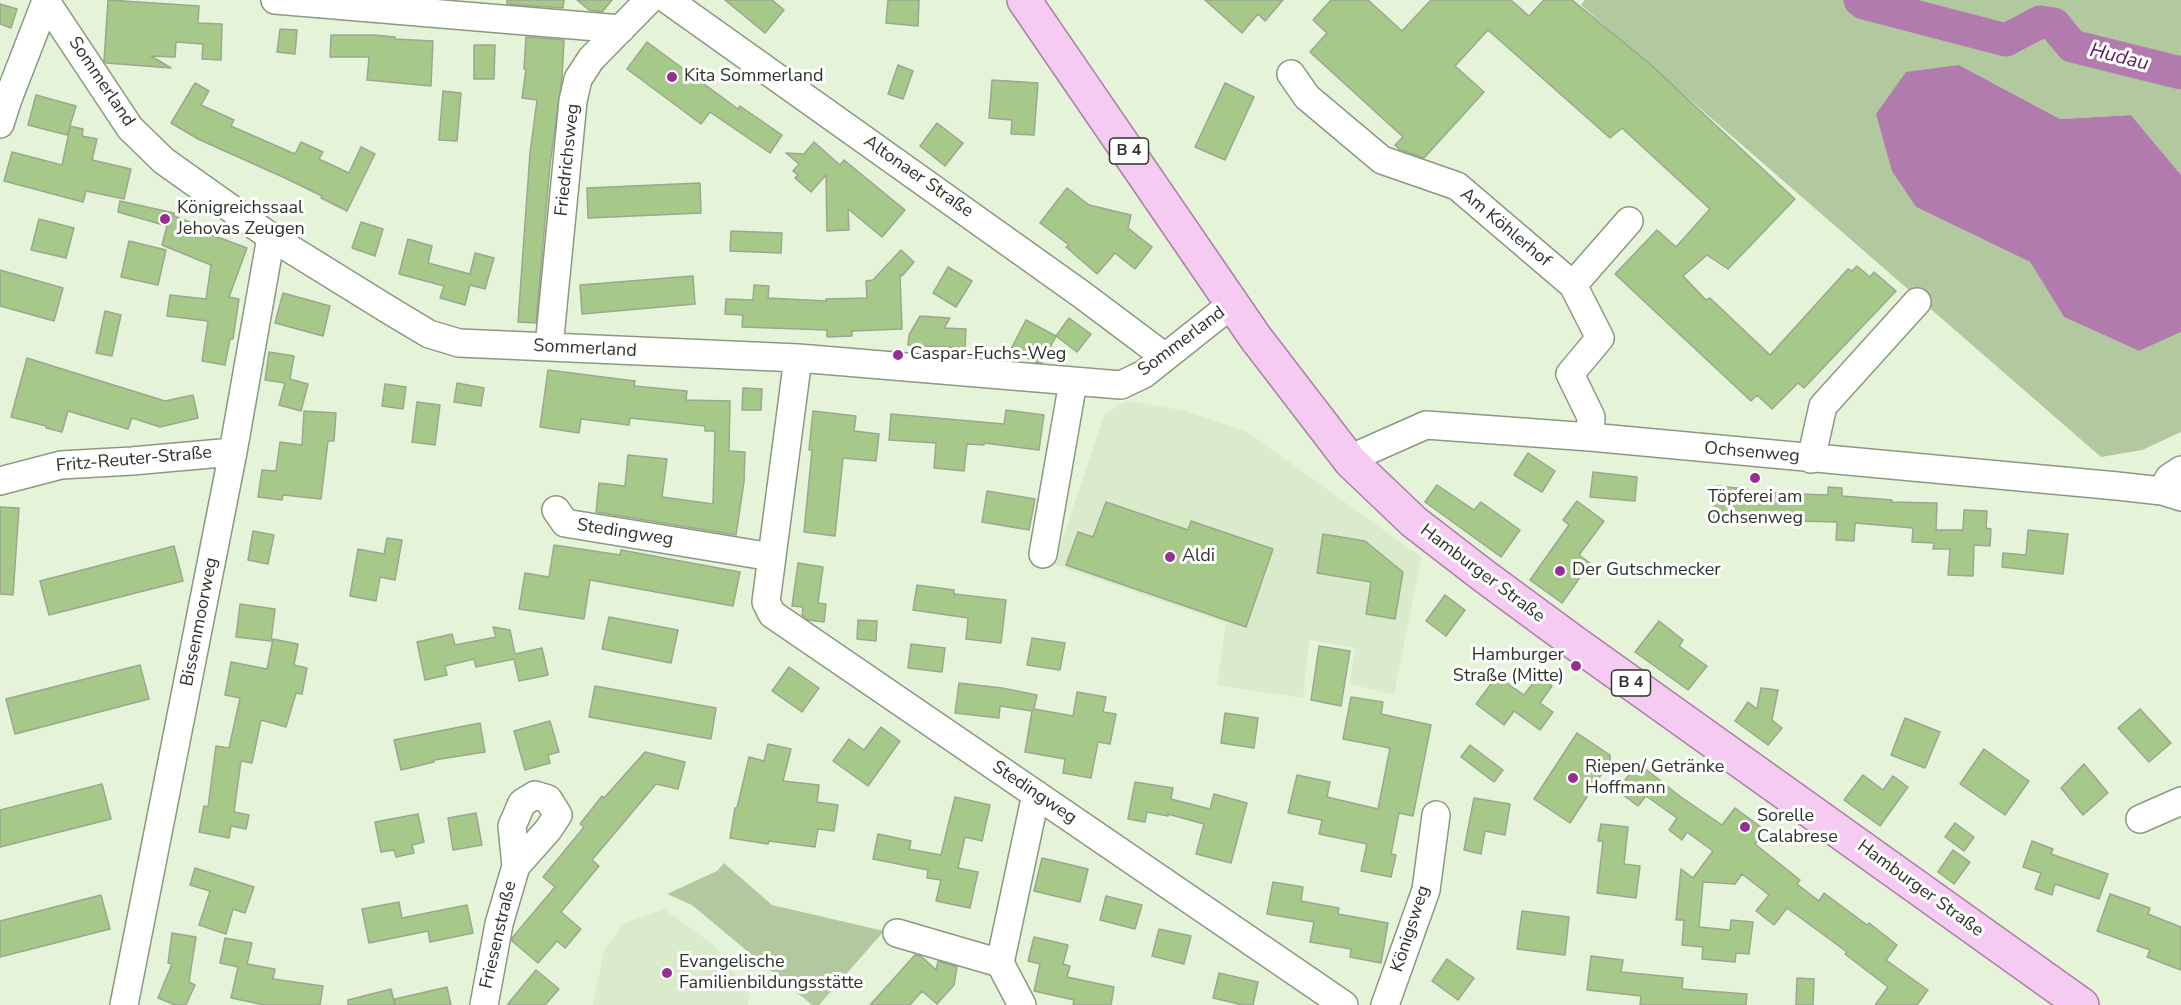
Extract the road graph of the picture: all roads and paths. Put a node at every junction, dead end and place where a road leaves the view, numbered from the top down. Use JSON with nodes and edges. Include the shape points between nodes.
{"nodes":[{"id":1,"x":275,"y":0,"type":"edge"},
{"id":2,"x":650,"y":0,"type":"edge"},
{"id":3,"x":668,"y":0,"type":"edge"},
{"id":4,"x":1023,"y":0,"type":"edge"},
{"id":5,"x":46,"y":1,"type":"edge"},
{"id":6,"x":621,"y":29,"type":"junction"},
{"id":7,"x":1291,"y":74,"type":"dead end"},
{"id":8,"x":0,"y":124,"type":"edge"},
{"id":9,"x":1629,"y":221,"type":"dead end"},
{"id":10,"x":271,"y":237,"type":"junction"},
{"id":11,"x":1573,"y":285,"type":"junction"},
{"id":12,"x":1917,"y":302,"type":"dead end"},
{"id":13,"x":1232,"y":304,"type":"junction"},
{"id":14,"x":549,"y":347,"type":"junction"},
{"id":15,"x":1165,"y":357,"type":"junction"},
{"id":16,"x":798,"y":358,"type":"junction"},
{"id":17,"x":1073,"y":382,"type":"junction"},
{"id":18,"x":1590,"y":437,"type":"junction"},
{"id":19,"x":233,"y":452,"type":"junction"},
{"id":20,"x":1811,"y":459,"type":"junction"},
{"id":21,"x":1351,"y":462,"type":"junction"},
{"id":22,"x":2181,"y":470,"type":"edge"},
{"id":23,"x":0,"y":481,"type":"edge"},
{"id":24,"x":2171,"y":494,"type":"edge"},
{"id":25,"x":556,"y":510,"type":"dead end"},
{"id":26,"x":1043,"y":554,"type":"dead end"},
{"id":27,"x":772,"y":557,"type":"junction"},
{"id":28,"x":1036,"y":794,"type":"junction"},
{"id":29,"x":2181,"y":801,"type":"edge"},
{"id":30,"x":1436,"y":815,"type":"dead end"},
{"id":31,"x":2139,"y":819,"type":"dead end"},
{"id":32,"x":516,"y":866,"type":"dead end"},
{"id":33,"x":897,"y":933,"type":"dead end"},
{"id":34,"x":1000,"y":963,"type":"junction"},
{"id":35,"x":124,"y":1005,"type":"edge"},
{"id":36,"x":484,"y":1005,"type":"edge"},
{"id":37,"x":1022,"y":1005,"type":"edge"},
{"id":38,"x":1344,"y":1005,"type":"edge"},
{"id":39,"x":1385,"y":1005,"type":"edge"},
{"id":40,"x":2082,"y":1005,"type":"edge"}],
"edges":[{"from":1,"to":6,"type":"street"},
{"from":2,"to":6,"type":"street","name":"Friedrichsweg"},
{"from":3,"to":15,"type":"street","name":"Altonaer Straße"},
{"from":4,"to":13,"type":"main road","name":"Hamburger Straße","number":"B 4"},
{"from":5,"to":8,"type":"street"},
{"from":5,"to":10,"type":"street","name":"Sommerland","via":[[130,128],[164,161]]},
{"from":6,"to":14,"type":"street","name":"Friedrichsweg","via":[[591,59],[578,79],[573,101]]},
{"from":7,"to":11,"type":"street","name":"Am Köhlerhof","via":[[1307,97],[1382,160],[1457,186]]},
{"from":9,"to":11,"type":"street"},
{"from":10,"to":14,"type":"street","name":"Sommerland","via":[[429,334],[459,343]]},
{"from":10,"to":19,"type":"street","name":"Bissenmoorweg"},
{"from":11,"to":18,"type":"street","name":"Am Köhlerhof","via":[[1600,338],[1570,374],[1592,417]]},
{"from":12,"to":20,"type":"street","via":[[1824,406]]},
{"from":13,"to":15,"type":"street","name":"Sommerland"},
{"from":13,"to":21,"type":"main road","name":"Hamburger Straße","number":"B 4"},
{"from":14,"to":16,"type":"street","name":"Sommerland"},
{"from":15,"to":17,"type":"street","name":"Sommerland","via":[[1144,374],[1121,385]]},
{"from":16,"to":17,"type":"street","name":"Sommerland"},
{"from":16,"to":27,"type":"street","name":"Stedingweg"},
{"from":17,"to":26,"type":"street"},
{"from":18,"to":20,"type":"street","name":"Ochsenweg"},
{"from":18,"to":21,"type":"street","name":"Ochsenweg","via":[[1426,425]]},
{"from":19,"to":23,"type":"street","name":"Fritz-Reuter-Straße","via":[[61,465]]},
{"from":19,"to":35,"type":"street","name":"Bissenmoorweg"},
{"from":20,"to":24,"type":"street","name":"Ochsenweg"},
{"from":21,"to":40,"type":"main road","name":"Hamburger Straße","number":"B 4","via":[[1414,522],[1484,576]]},
{"from":22,"to":24,"type":"street","name":"Ochsenweg","via":[[2169,478]]},
{"from":25,"to":27,"type":"street","name":"Stedingweg","via":[[564,523]]},
{"from":27,"to":28,"type":"street","name":"Stedingweg","via":[[766,602],[772,614]]},
{"from":28,"to":34,"type":"street"},
{"from":28,"to":38,"type":"street","name":"Stedingweg"},
{"from":29,"to":31,"type":"street"},
{"from":30,"to":39,"type":"street","name":"Königsweg","via":[[1426,891]]},
{"from":32,"to":36,"type":"street","name":"Friesenstraße","via":[[499,924]]},
{"from":33,"to":34,"type":"street"},
{"from":34,"to":37,"type":"street"}]}
